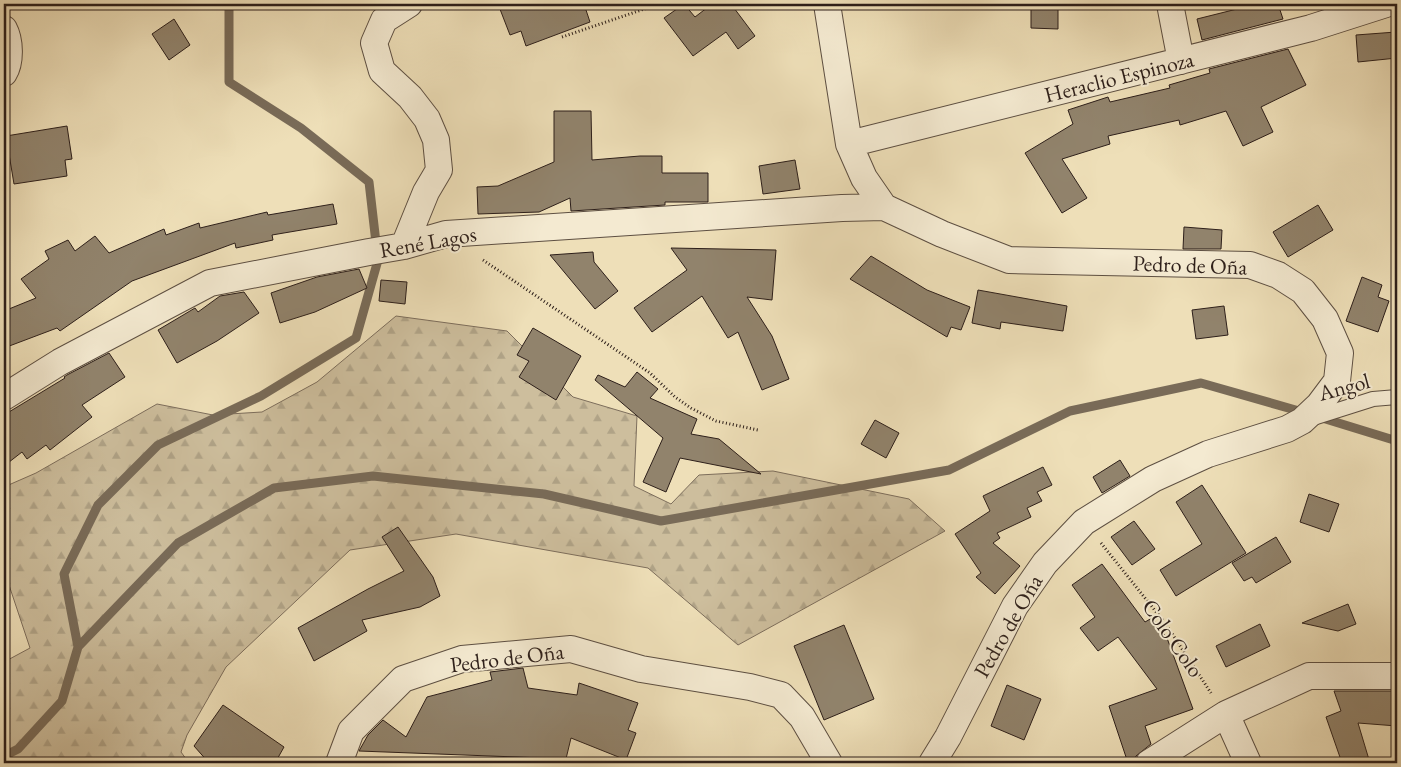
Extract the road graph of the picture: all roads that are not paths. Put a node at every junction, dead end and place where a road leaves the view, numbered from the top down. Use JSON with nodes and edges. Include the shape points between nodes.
{"nodes":[{"id":1,"x":408,"y":4,"type":"edge"},
{"id":2,"x":827,"y":4,"type":"edge"},
{"id":3,"x":1170,"y":4,"type":"edge"},
{"id":4,"x":1386,"y":4,"type":"edge"},
{"id":5,"x":4,"y":29,"type":"edge"},
{"id":6,"x":1181,"y":61,"type":"junction"},
{"id":7,"x":4,"y":73,"type":"edge"},
{"id":8,"x":849,"y":144,"type":"junction"},
{"id":9,"x":884,"y":207,"type":"junction"},
{"id":10,"x":386,"y":249,"type":"junction"},
{"id":11,"x":4,"y":397,"type":"edge"},
{"id":12,"x":1397,"y":397,"type":"edge"},
{"id":13,"x":1302,"y":421,"type":"junction"},
{"id":14,"x":1397,"y":676,"type":"edge"},
{"id":15,"x":1226,"y":714,"type":"junction"},
{"id":16,"x":340,"y":763,"type":"edge"},
{"id":17,"x":829,"y":763,"type":"edge"},
{"id":18,"x":932,"y":763,"type":"edge"},
{"id":19,"x":1150,"y":763,"type":"edge"},
{"id":20,"x":1248,"y":763,"type":"edge"}],
"edges":[{"from":1,"to":10,"type":"street","via":[[384,20],[374,43],[382,72],[410,97],[427,119],[436,140],[439,170]]},
{"from":2,"to":8,"type":"street"},
{"from":3,"to":6,"type":"street"},
{"from":4,"to":6,"type":"street","name":"Heraclio Espinoza","via":[[1311,28]]},
{"from":5,"to":7,"type":"street","via":[[9,38]]},
{"from":6,"to":8,"type":"street","name":"Heraclio Espinoza"},
{"from":8,"to":9,"type":"street","via":[[864,178]]},
{"from":9,"to":10,"type":"street","name":"René Lagos","via":[[446,234]]},
{"from":9,"to":13,"type":"street","name":"Pedro de Oña","via":[[1009,260],[1250,265],[1278,276],[1303,291],[1325,319],[1340,353],[1337,381]]},
{"from":10,"to":11,"type":"street","name":"René Lagos","via":[[210,282],[60,362]]},
{"from":12,"to":13,"type":"lane","name":"Angol","via":[[1373,399]]},
{"from":13,"to":18,"type":"street","name":"Pedro de Oña","via":[[1287,429],[1208,454],[1153,479],[1084,522],[1045,563],[1015,606]]},
{"from":14,"to":15,"type":"street","via":[[1309,676]]},
{"from":15,"to":19,"type":"street"},
{"from":15,"to":20,"type":"street"},
{"from":16,"to":17,"type":"street","name":"Pedro de Oña","via":[[351,731],[403,679],[462,659],[571,649],[641,669],[781,695],[802,717]]}]}
